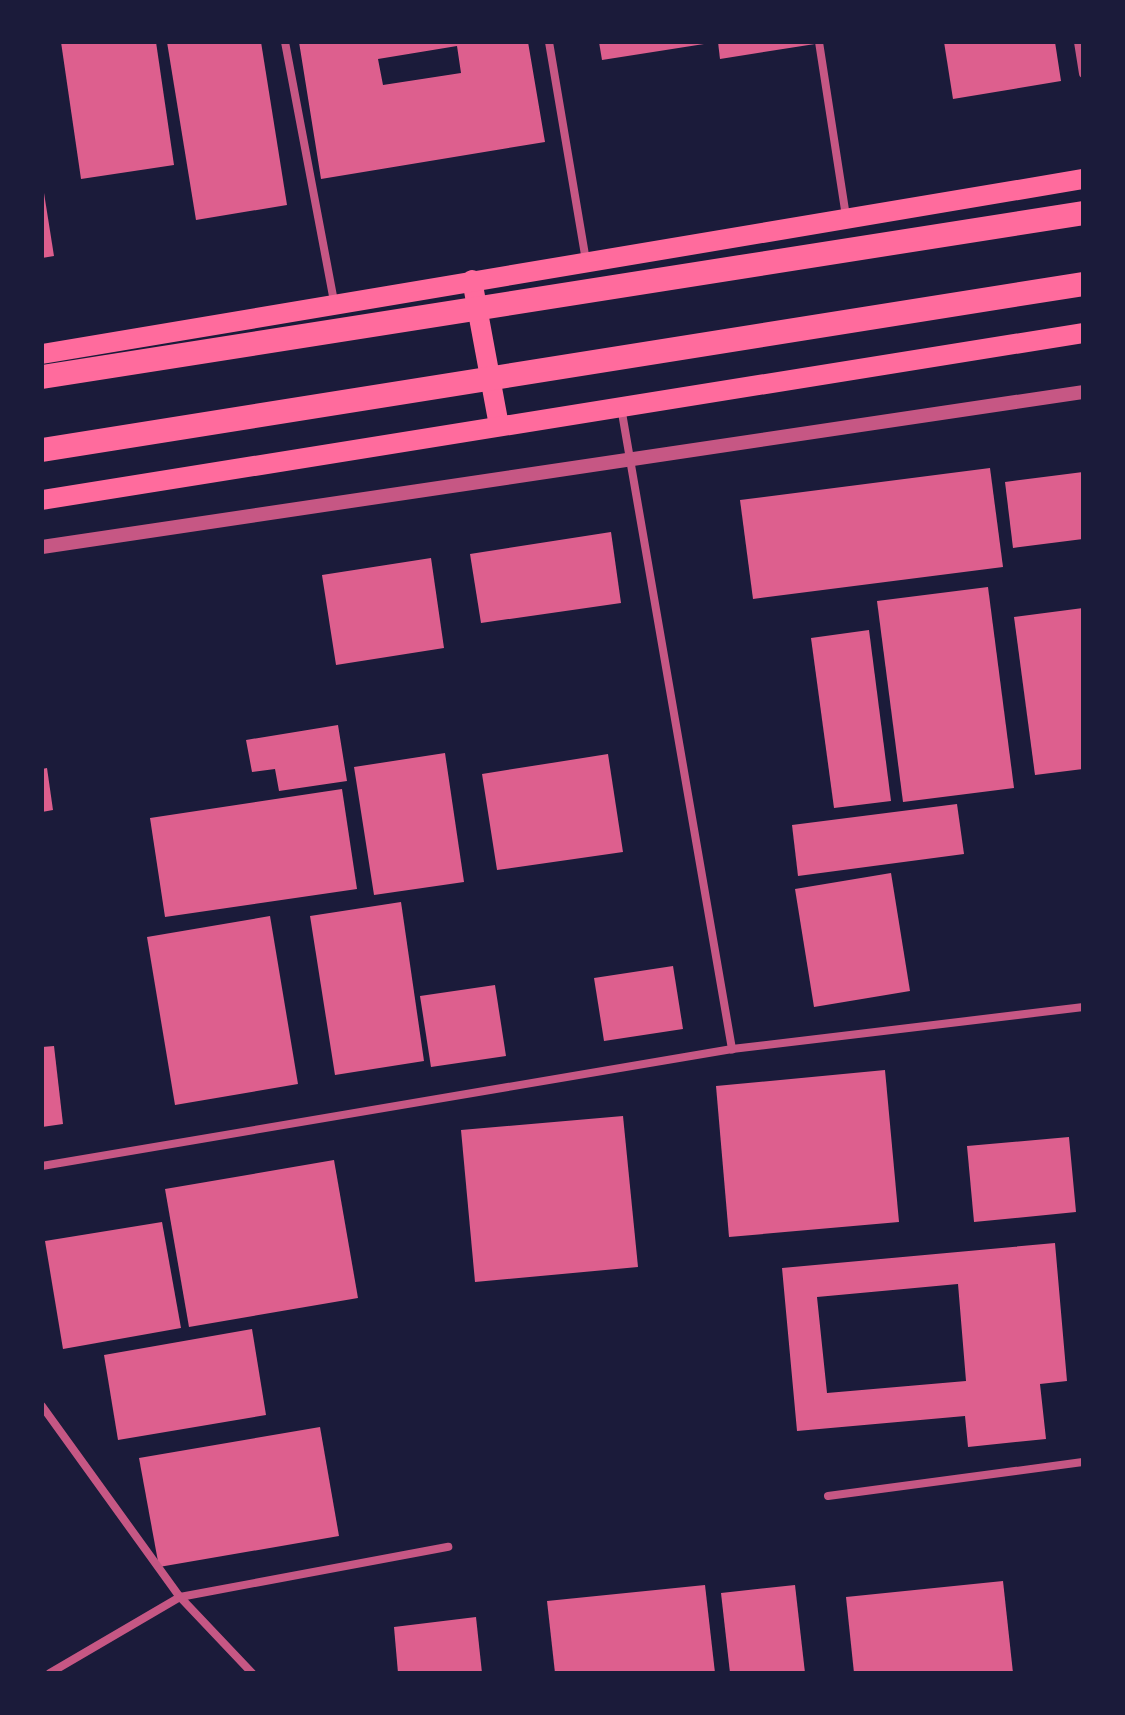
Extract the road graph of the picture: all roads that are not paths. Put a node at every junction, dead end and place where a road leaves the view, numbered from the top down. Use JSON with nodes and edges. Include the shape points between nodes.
{"nodes":[{"id":1,"x":285,"y":42,"type":"edge"},
{"id":2,"x":549,"y":42,"type":"edge"},
{"id":3,"x":819,"y":42,"type":"edge"},
{"id":4,"x":1078,"y":42,"type":"edge"},
{"id":5,"x":1083,"y":74,"type":"edge"},
{"id":6,"x":1083,"y":179,"type":"edge"},
{"id":7,"x":1083,"y":213,"type":"edge"},
{"id":8,"x":846,"y":217,"type":"junction"},
{"id":9,"x":586,"y":260,"type":"junction"},
{"id":10,"x":472,"y":280,"type":"junction"},
{"id":11,"x":1083,"y":284,"type":"edge"},
{"id":12,"x":334,"y":301,"type":"junction"},
{"id":13,"x":1083,"y":333,"type":"edge"},
{"id":14,"x":42,"y":354,"type":"edge"},
{"id":15,"x":42,"y":377,"type":"edge"},
{"id":16,"x":1083,"y":392,"type":"edge"},
{"id":17,"x":620,"y":405,"type":"junction"},
{"id":18,"x":499,"y":425,"type":"junction"},
{"id":19,"x":42,"y":450,"type":"edge"},
{"id":20,"x":630,"y":457,"type":"junction"},
{"id":21,"x":42,"y":500,"type":"edge"},
{"id":22,"x":42,"y":547,"type":"edge"},
{"id":23,"x":1083,"y":1007,"type":"edge"},
{"id":24,"x":732,"y":1049,"type":"junction"},
{"id":25,"x":42,"y":1166,"type":"edge"},
{"id":26,"x":42,"y":1406,"type":"edge"},
{"id":27,"x":1083,"y":1462,"type":"edge"},
{"id":28,"x":828,"y":1496,"type":"dead end"},
{"id":29,"x":448,"y":1547,"type":"dead end"},
{"id":30,"x":180,"y":1597,"type":"junction"},
{"id":31,"x":50,"y":1673,"type":"edge"},
{"id":32,"x":252,"y":1673,"type":"edge"}],
"edges":[{"from":1,"to":12,"type":"street"},
{"from":2,"to":9,"type":"street"},
{"from":3,"to":8,"type":"street"},
{"from":4,"to":5,"type":"street"},
{"from":6,"to":8,"type":"main road"},
{"from":7,"to":15,"type":"highway"},
{"from":8,"to":9,"type":"main road"},
{"from":9,"to":10,"type":"main road"},
{"from":10,"to":12,"type":"main road"},
{"from":10,"to":18,"type":"main road"},
{"from":11,"to":19,"type":"highway"},
{"from":12,"to":14,"type":"main road"},
{"from":13,"to":17,"type":"main road"},
{"from":16,"to":20,"type":"street"},
{"from":17,"to":18,"type":"main road"},
{"from":17,"to":20,"type":"street"},
{"from":18,"to":21,"type":"main road"},
{"from":20,"to":22,"type":"street"},
{"from":20,"to":24,"type":"street"},
{"from":23,"to":24,"type":"street"},
{"from":24,"to":25,"type":"street"},
{"from":26,"to":30,"type":"street"},
{"from":27,"to":28,"type":"street"},
{"from":29,"to":30,"type":"street"},
{"from":30,"to":31,"type":"street"},
{"from":30,"to":32,"type":"street"}]}
